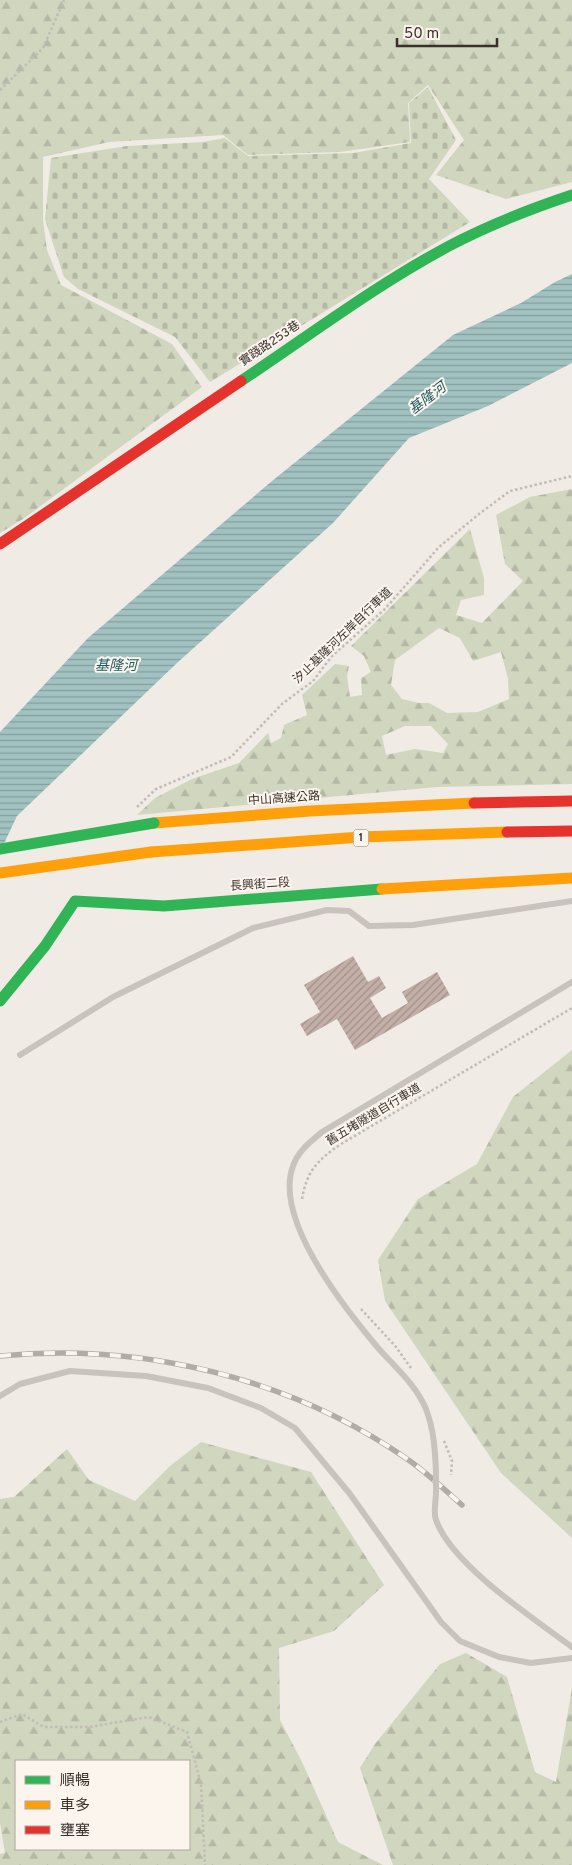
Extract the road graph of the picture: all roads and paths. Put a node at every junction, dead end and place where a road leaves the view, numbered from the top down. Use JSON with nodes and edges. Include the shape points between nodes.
{"nodes":[{"id":1,"x":64,"y":0,"type":"edge"},
{"id":2,"x":0,"y":90,"type":"edge"},
{"id":3,"x":572,"y":195,"type":"edge"},
{"id":4,"x":572,"y":476,"type":"edge"},
{"id":5,"x":0,"y":544,"type":"edge"},
{"id":6,"x":572,"y":801,"type":"edge"},
{"id":7,"x":135,"y":808,"type":"dead end"},
{"id":8,"x":572,"y":831,"type":"edge"},
{"id":9,"x":0,"y":849,"type":"edge"},
{"id":10,"x":0,"y":874,"type":"edge"},
{"id":11,"x":572,"y":878,"type":"edge"},
{"id":12,"x":572,"y":901,"type":"edge"},
{"id":13,"x":572,"y":982,"type":"edge"},
{"id":14,"x":0,"y":1001,"type":"edge"},
{"id":15,"x":572,"y":1008,"type":"edge"},
{"id":16,"x":20,"y":1055,"type":"dead end"},
{"id":17,"x":301,"y":1201,"type":"dead end"},
{"id":18,"x":358,"y":1306,"type":"dead end"},
{"id":19,"x":413,"y":1372,"type":"dead end"},
{"id":20,"x":0,"y":1396,"type":"edge"},
{"id":21,"x":442,"y":1437,"type":"dead end"},
{"id":22,"x":451,"y":1475,"type":"dead end"},
{"id":23,"x":572,"y":1647,"type":"edge"},
{"id":24,"x":572,"y":1658,"type":"edge"},
{"id":25,"x":0,"y":1722,"type":"edge"},
{"id":26,"x":205,"y":1865,"type":"edge"}],
"edges":[{"from":1,"to":2,"type":"path","via":[[43,48]]},
{"from":3,"to":5,"type":"main road","name":"實踐路253巷","via":[[532,206],[456,241],[379,286]]},
{"from":4,"to":7,"type":"path","name":"汐止基隆河左岸自行車道","via":[[510,490],[494,502],[439,547],[385,609],[331,657],[313,681],[282,704],[231,757],[156,789]]},
{"from":6,"to":9,"type":"main road","name":"中山高速公路","bridge":true,"via":[[490,801],[276,812],[154,823]]},
{"from":8,"to":10,"type":"main road","number":"1","bridge":true,"via":[[489,831],[279,842],[151,852]]},
{"from":11,"to":14,"type":"main road","name":"長興街二段","via":[[164,906],[75,901],[45,946]]},
{"from":12,"to":16,"type":"lane","via":[[389,926],[369,926],[349,912],[327,910],[254,928],[112,997]]},
{"from":13,"to":23,"type":"lane","bridge":true,"via":[[322,1132],[303,1148],[292,1167],[290,1198],[298,1228],[334,1293],[407,1378],[426,1408],[435,1443],[435,1518],[446,1540],[476,1572]]},
{"from":15,"to":17,"type":"path","name":"舊五堵隧道自行車道","via":[[324,1156],[304,1183]]},
{"from":18,"to":19,"type":"path","via":[[396,1347]]},
{"from":20,"to":24,"type":"lane","via":[[20,1384],[70,1371],[146,1376],[208,1388],[261,1408],[295,1428],[350,1494],[441,1622],[460,1641],[500,1657],[531,1663]]},
{"from":21,"to":22,"type":"path","via":[[452,1461]]},
{"from":25,"to":26,"type":"path","via":[[22,1714],[44,1727],[89,1727],[149,1717],[187,1732],[201,1784]]}]}
